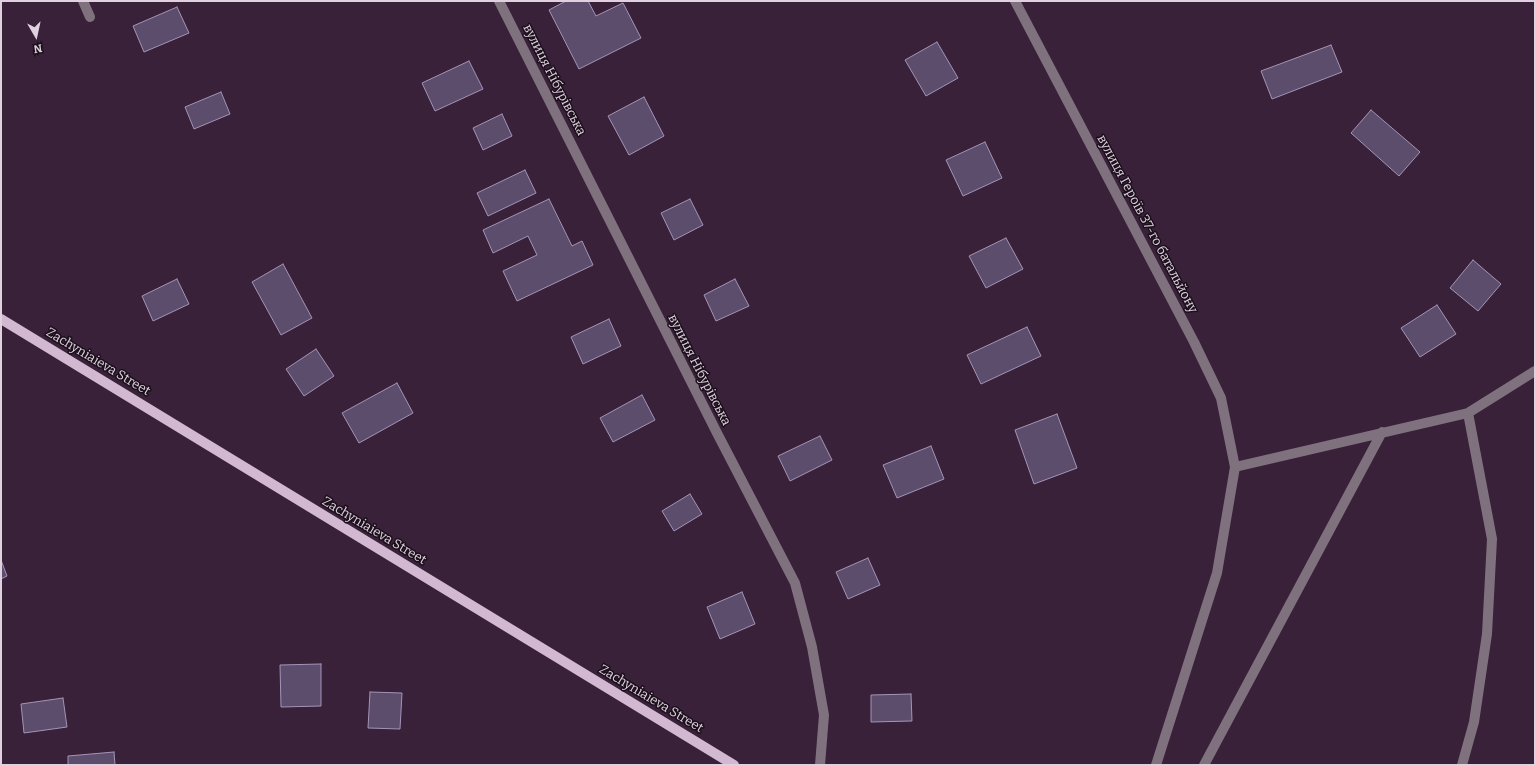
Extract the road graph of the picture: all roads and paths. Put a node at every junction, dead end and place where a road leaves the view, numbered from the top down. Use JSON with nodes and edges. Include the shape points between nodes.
{"nodes":[{"id":1,"x":83,"y":1,"type":"edge"},
{"id":2,"x":499,"y":1,"type":"edge"},
{"id":3,"x":1015,"y":1,"type":"edge"},
{"id":4,"x":90,"y":17,"type":"dead end"},
{"id":5,"x":1,"y":319,"type":"edge"},
{"id":6,"x":1535,"y":372,"type":"edge"},
{"id":7,"x":1468,"y":413,"type":"junction"},
{"id":8,"x":1382,"y":432,"type":"junction"},
{"id":9,"x":1235,"y":467,"type":"junction"},
{"id":10,"x":734,"y":765,"type":"edge"},
{"id":11,"x":820,"y":765,"type":"edge"},
{"id":12,"x":1156,"y":765,"type":"edge"},
{"id":13,"x":1204,"y":765,"type":"edge"},
{"id":14,"x":1462,"y":765,"type":"edge"}],
"edges":[{"from":1,"to":4,"type":"street"},
{"from":2,"to":11,"type":"street","name":"вулиця Нібурівська","via":[[795,583],[812,647],[824,715]]},
{"from":3,"to":9,"type":"street","name":"вулиця Героїв 37-го батальйону","via":[[1191,335],[1221,398]]},
{"from":5,"to":10,"type":"main road","name":"Zachyniaieva Street"},
{"from":6,"to":7,"type":"street"},
{"from":7,"to":8,"type":"street"},
{"from":7,"to":14,"type":"street","via":[[1492,539],[1487,634],[1474,722]]},
{"from":8,"to":9,"type":"street"},
{"from":8,"to":13,"type":"street"},
{"from":9,"to":12,"type":"street","name":"вулиця Героїв 37-го батальйону","via":[[1217,573]]}]}
